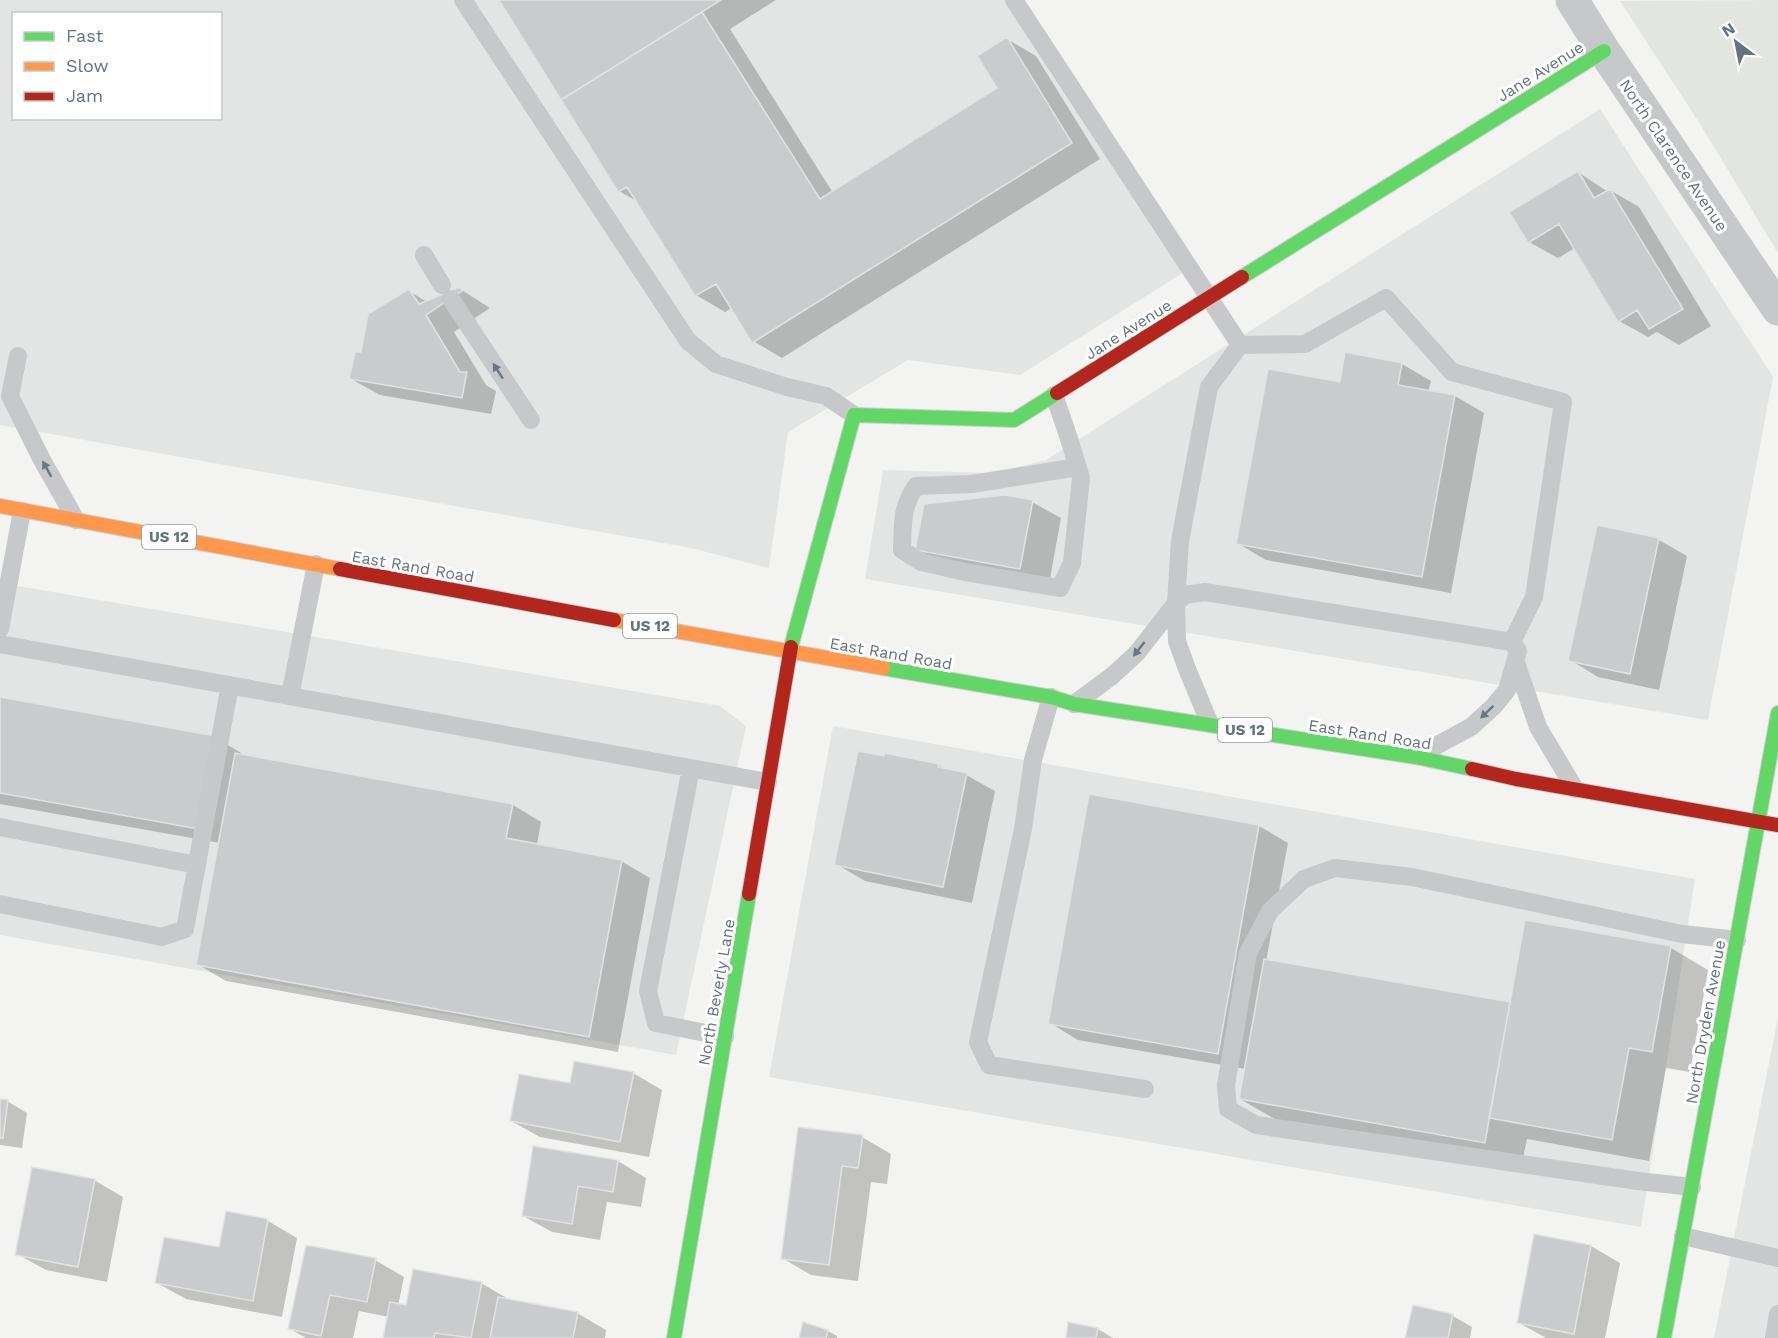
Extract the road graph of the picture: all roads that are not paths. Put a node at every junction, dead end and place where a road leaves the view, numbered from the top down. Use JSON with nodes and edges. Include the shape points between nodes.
{"nodes":[{"id":1,"x":463,"y":0,"type":"edge"},
{"id":2,"x":1014,"y":0,"type":"edge"},
{"id":3,"x":1572,"y":0,"type":"edge"},
{"id":4,"x":1604,"y":51,"type":"junction"},
{"id":5,"x":424,"y":255,"type":"dead end"},
{"id":6,"x":1208,"y":298,"type":"junction"},
{"id":7,"x":1778,"y":309,"type":"edge"},
{"id":8,"x":1240,"y":345,"type":"junction"},
{"id":9,"x":18,"y":356,"type":"dead end"},
{"id":10,"x":1054,"y":395,"type":"junction"},
{"id":11,"x":5,"y":400,"type":"edge"},
{"id":12,"x":854,"y":415,"type":"junction"},
{"id":13,"x":531,"y":420,"type":"dead end"},
{"id":14,"x":1078,"y":467,"type":"junction"},
{"id":15,"x":0,"y":507,"type":"edge"},
{"id":16,"x":22,"y":511,"type":"junction"},
{"id":17,"x":76,"y":520,"type":"junction"},
{"id":18,"x":316,"y":564,"type":"junction"},
{"id":19,"x":1176,"y":603,"type":"junction"},
{"id":20,"x":0,"y":629,"type":"edge"},
{"id":21,"x":1512,"y":642,"type":"junction"},
{"id":22,"x":0,"y":644,"type":"edge"},
{"id":23,"x":790,"y":651,"type":"junction"},
{"id":24,"x":1516,"y":663,"type":"junction"},
{"id":25,"x":230,"y":685,"type":"junction"},
{"id":26,"x":290,"y":696,"type":"junction"},
{"id":27,"x":1051,"y":697,"type":"junction"},
{"id":28,"x":1074,"y":704,"type":"junction"},
{"id":29,"x":1778,"y":713,"type":"edge"},
{"id":30,"x":1210,"y":724,"type":"junction"},
{"id":31,"x":1416,"y":757,"type":"junction"},
{"id":32,"x":691,"y":768,"type":"junction"},
{"id":33,"x":768,"y":782,"type":"junction"},
{"id":34,"x":1575,"y":789,"type":"junction"},
{"id":35,"x":1760,"y":821,"type":"junction"},
{"id":36,"x":1778,"y":825,"type":"edge"},
{"id":37,"x":0,"y":827,"type":"edge"},
{"id":38,"x":197,"y":865,"type":"junction"},
{"id":39,"x":0,"y":904,"type":"edge"},
{"id":40,"x":1737,"y":940,"type":"junction"},
{"id":41,"x":725,"y":1036,"type":"junction"},
{"id":42,"x":1146,"y":1089,"type":"dead end"},
{"id":43,"x":1692,"y":1187,"type":"junction"},
{"id":44,"x":1683,"y":1236,"type":"junction"},
{"id":45,"x":1778,"y":1258,"type":"edge"},
{"id":46,"x":1778,"y":1314,"type":"edge"},
{"id":47,"x":674,"y":1338,"type":"edge"},
{"id":48,"x":1664,"y":1338,"type":"edge"},
{"id":49,"x":1774,"y":1338,"type":"edge"}],
"edges":[{"from":1,"to":12,"type":"lane","via":[[688,341],[716,364],[826,396]]},
{"from":2,"to":6,"type":"lane"},
{"from":3,"to":4,"type":"street","name":"North Clarence Avenue"},
{"from":4,"to":6,"type":"street","name":"Jane Avenue"},
{"from":4,"to":7,"type":"street","name":"North Clarence Avenue"},
{"from":13,"to":5,"type":"lane","one_way":true},
{"from":6,"to":8,"type":"lane"},
{"from":6,"to":10,"type":"street","name":"Jane Avenue"},
{"from":8,"to":19,"type":"lane","via":[[1209,387],[1180,541]]},
{"from":8,"to":21,"type":"lane","via":[[1305,344],[1386,298],[1452,372],[1563,402],[1534,597]]},
{"from":9,"to":11,"type":"lane"},
{"from":10,"to":12,"type":"street","name":"Jane Avenue","via":[[1014,420]]},
{"from":10,"to":14,"type":"lane"},
{"from":17,"to":11,"type":"lane","one_way":true},
{"from":12,"to":23,"type":"street"},
{"from":14,"to":14,"type":"lane","via":[[1081,478],[1072,563],[1060,588],[943,567],[902,550],[906,500],[916,486],[972,484]]},
{"from":15,"to":16,"type":"street","name":"East Rand Road","number":"US 12"},
{"from":16,"to":17,"type":"street","name":"East Rand Road","number":"US 12"},
{"from":16,"to":20,"type":"lane"},
{"from":17,"to":18,"type":"street","name":"East Rand Road","number":"US 12"},
{"from":18,"to":23,"type":"street","name":"East Rand Road","number":"US 12"},
{"from":18,"to":26,"type":"lane"},
{"from":19,"to":21,"type":"lane","via":[[1185,595],[1205,592]]},
{"from":19,"to":28,"type":"lane","one_way":true,"via":[[1137,653]]},
{"from":19,"to":30,"type":"lane","via":[[1177,641]]},
{"from":21,"to":24,"type":"lane","via":[[1518,651]]},
{"from":22,"to":25,"type":"lane"},
{"from":23,"to":27,"type":"street","name":"East Rand Road","number":"US 12"},
{"from":23,"to":33,"type":"street","name":"North Beverly Lane"},
{"from":24,"to":31,"type":"lane","one_way":true,"via":[[1507,690],[1472,727]]},
{"from":24,"to":34,"type":"lane","via":[[1538,727]]},
{"from":25,"to":26,"type":"lane"},
{"from":25,"to":38,"type":"lane"},
{"from":26,"to":32,"type":"lane"},
{"from":27,"to":28,"type":"street","name":"East Rand Road","number":"US 12"},
{"from":27,"to":42,"type":"lane","via":[[1034,755],[1023,828],[978,1042],[989,1065]]},
{"from":28,"to":30,"type":"street","name":"East Rand Road","number":"US 12"},
{"from":29,"to":35,"type":"street","name":"North Dryden Avenue"},
{"from":30,"to":31,"type":"street","name":"East Rand Road","number":"US 12"},
{"from":31,"to":34,"type":"street","name":"East Rand Road","number":"US 12"},
{"from":32,"to":33,"type":"lane"},
{"from":32,"to":41,"type":"lane","via":[[648,991],[656,1023]]},
{"from":33,"to":41,"type":"street","name":"North Beverly Lane"},
{"from":34,"to":35,"type":"street","name":"East Rand Road","number":"US 12"},
{"from":35,"to":36,"type":"street","name":"East Rand Road","number":"US 12"},
{"from":35,"to":40,"type":"street","name":"North Dryden Avenue"},
{"from":37,"to":38,"type":"lane"},
{"from":38,"to":39,"type":"lane","via":[[185,929],[162,937]]},
{"from":40,"to":43,"type":"street","name":"North Dryden Avenue"},
{"from":40,"to":43,"type":"lane","via":[[1682,934],[1412,877],[1335,868],[1304,879],[1270,911],[1248,953],[1226,1085],[1227,1109],[1256,1125]]},
{"from":41,"to":47,"type":"street","name":"North Beverly Lane"},
{"from":43,"to":44,"type":"street","name":"North Dryden Avenue"},
{"from":44,"to":45,"type":"lane"},
{"from":44,"to":48,"type":"street","name":"North Dryden Avenue"},
{"from":46,"to":49,"type":"lane"}]}
